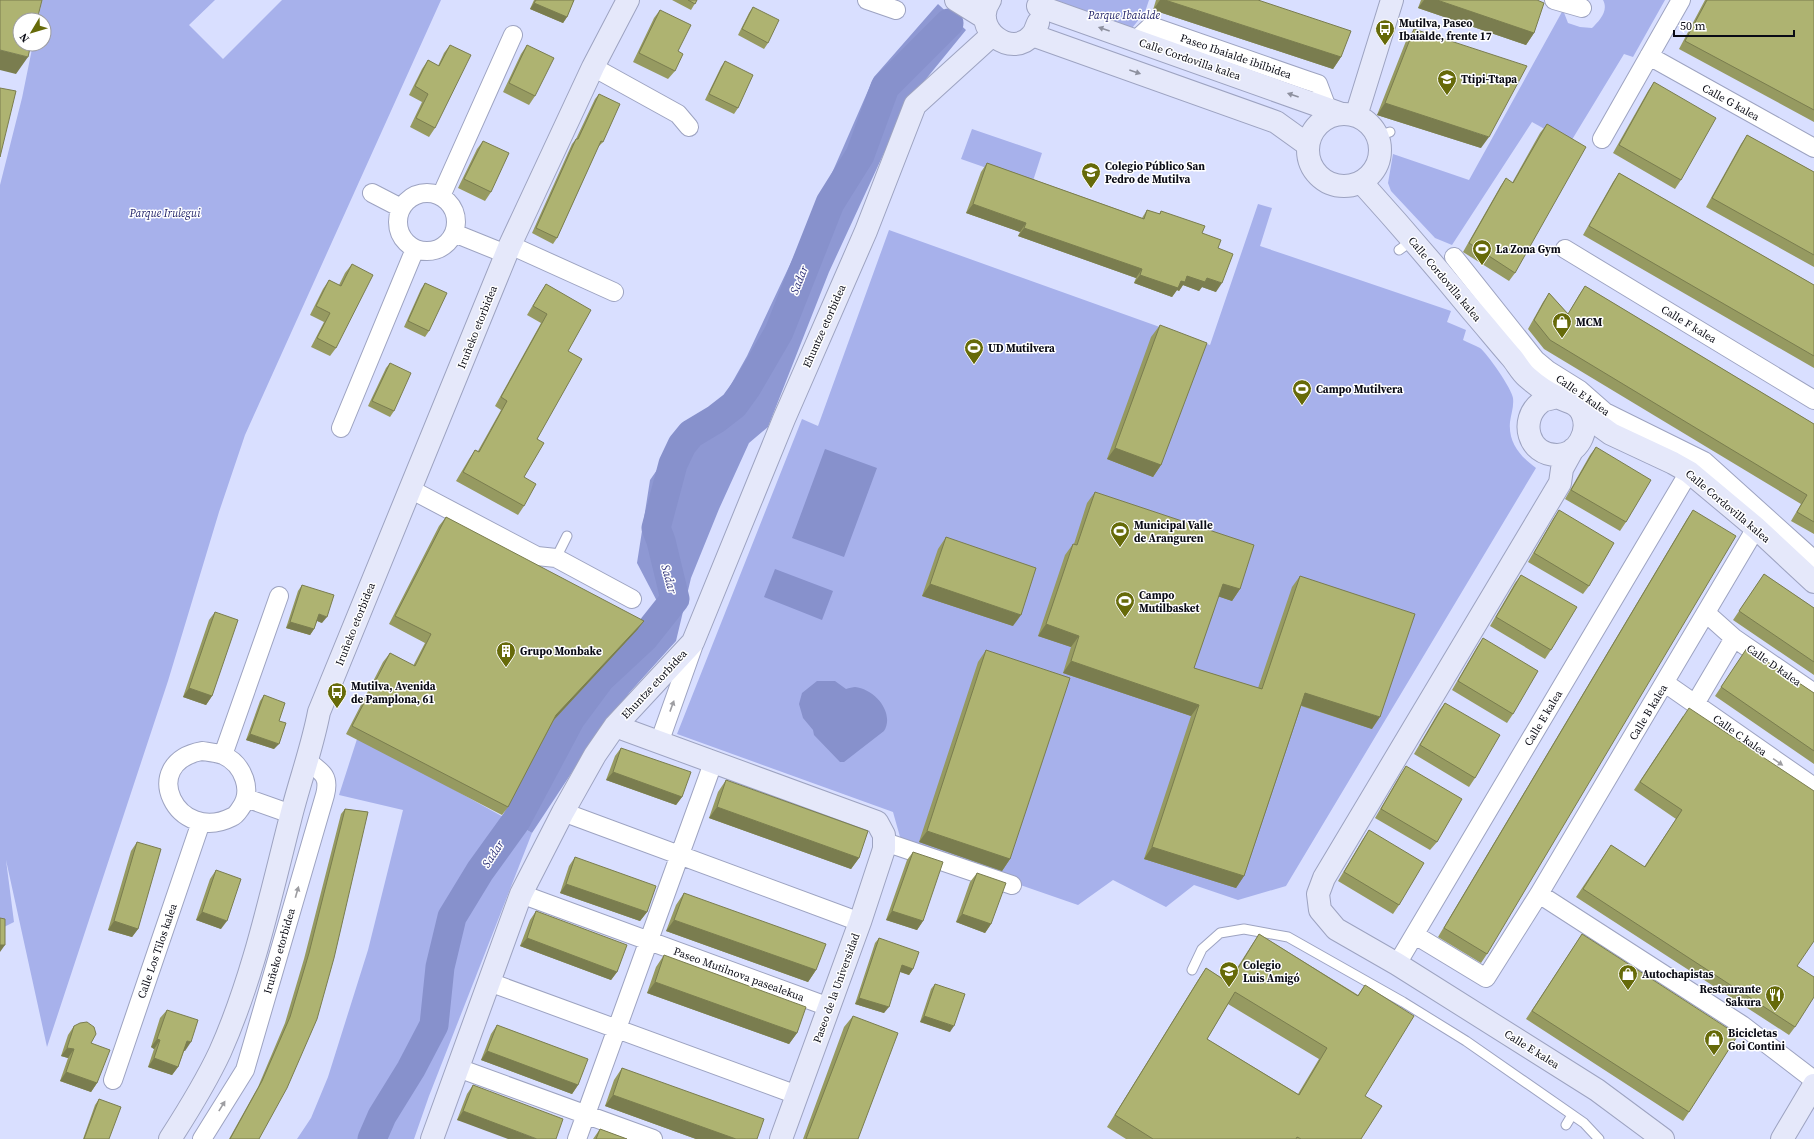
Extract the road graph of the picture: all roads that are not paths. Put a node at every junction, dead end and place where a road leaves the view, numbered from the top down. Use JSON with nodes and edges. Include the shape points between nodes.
{"nodes":[{"id":1,"x":628,"y":0,"type":"edge"},
{"id":2,"x":867,"y":0,"type":"edge"},
{"id":3,"x":956,"y":0,"type":"edge"},
{"id":4,"x":1392,"y":0,"type":"edge"},
{"id":5,"x":1554,"y":0,"type":"edge"},
{"id":6,"x":1681,"y":0,"type":"edge"},
{"id":7,"x":1036,"y":3,"type":"edge"},
{"id":8,"x":1582,"y":8,"type":"dead end"},
{"id":9,"x":896,"y":10,"type":"dead end"},
{"id":10,"x":989,"y":18,"type":"edge"},
{"id":11,"x":513,"y":35,"type":"dead end"},
{"id":12,"x":1032,"y":35,"type":"junction"},
{"id":13,"x":1648,"y":56,"type":"junction"},
{"id":14,"x":593,"y":67,"type":"junction"},
{"id":15,"x":1342,"y":113,"type":"junction"},
{"id":16,"x":689,"y":127,"type":"dead end"},
{"id":17,"x":1602,"y":139,"type":"dead end"},
{"id":18,"x":1308,"y":145,"type":"junction"},
{"id":19,"x":1814,"y":148,"type":"edge"},
{"id":20,"x":1362,"y":183,"type":"junction"},
{"id":21,"x":372,"y":193,"type":"dead end"},
{"id":22,"x":441,"y":196,"type":"junction"},
{"id":23,"x":401,"y":208,"type":"junction"},
{"id":24,"x":454,"y":233,"type":"junction"},
{"id":25,"x":1565,"y":248,"type":"dead end"},
{"id":26,"x":415,"y":249,"type":"junction"},
{"id":27,"x":508,"y":250,"type":"junction"},
{"id":28,"x":1454,"y":257,"type":"dead end"},
{"id":29,"x":614,"y":292,"type":"dead end"},
{"id":30,"x":1527,"y":377,"type":"junction"},
{"id":31,"x":1557,"y":397,"type":"junction"},
{"id":32,"x":1814,"y":400,"type":"edge"},
{"id":33,"x":1534,"y":409,"type":"junction"},
{"id":34,"x":1582,"y":413,"type":"junction"},
{"id":35,"x":341,"y":428,"type":"dead end"},
{"id":36,"x":1611,"y":434,"type":"junction"},
{"id":37,"x":1577,"y":445,"type":"junction"},
{"id":38,"x":1546,"y":453,"type":"junction"},
{"id":39,"x":1689,"y":472,"type":"junction"},
{"id":40,"x":410,"y":488,"type":"junction"},
{"id":41,"x":1546,"y":506,"type":"junction"},
{"id":42,"x":1756,"y":528,"type":"junction"},
{"id":43,"x":567,"y":536,"type":"dead end"},
{"id":44,"x":556,"y":558,"type":"junction"},
{"id":45,"x":1814,"y":560,"type":"edge"},
{"id":46,"x":1814,"y":582,"type":"edge"},
{"id":47,"x":279,"y":596,"type":"dead end"},
{"id":48,"x":632,"y":599,"type":"dead end"},
{"id":49,"x":1706,"y":613,"type":"junction"},
{"id":50,"x":1734,"y":638,"type":"junction"},
{"id":51,"x":693,"y":642,"type":"junction"},
{"id":52,"x":1665,"y":683,"type":"junction"},
{"id":53,"x":1814,"y":693,"type":"edge"},
{"id":54,"x":1695,"y":704,"type":"junction"},
{"id":55,"x":615,"y":726,"type":"junction"},
{"id":56,"x":659,"y":743,"type":"junction"},
{"id":57,"x":223,"y":755,"type":"junction"},
{"id":58,"x":307,"y":761,"type":"junction"},
{"id":59,"x":713,"y":763,"type":"junction"},
{"id":60,"x":1814,"y":787,"type":"edge"},
{"id":61,"x":246,"y":798,"type":"junction"},
{"id":62,"x":563,"y":812,"type":"junction"},
{"id":63,"x":291,"y":814,"type":"junction"},
{"id":64,"x":201,"y":822,"type":"junction"},
{"id":65,"x":884,"y":838,"type":"junction"},
{"id":66,"x":680,"y":855,"type":"junction"},
{"id":67,"x":1012,"y":885,"type":"dead end"},
{"id":68,"x":520,"y":894,"type":"junction"},
{"id":69,"x":1539,"y":894,"type":"junction"},
{"id":70,"x":860,"y":922,"type":"junction"},
{"id":71,"x":1415,"y":935,"type":"junction"},
{"id":72,"x":648,"y":941,"type":"junction"},
{"id":73,"x":1397,"y":964,"type":"junction"},
{"id":74,"x":1192,"y":970,"type":"dead end"},
{"id":75,"x":489,"y":982,"type":"junction"},
{"id":76,"x":829,"y":1007,"type":"junction"},
{"id":77,"x":617,"y":1029,"type":"junction"},
{"id":78,"x":458,"y":1068,"type":"junction"},
{"id":79,"x":113,"y":1080,"type":"dead end"},
{"id":80,"x":1814,"y":1080,"type":"edge"},
{"id":81,"x":1814,"y":1085,"type":"edge"},
{"id":82,"x":797,"y":1095,"type":"junction"},
{"id":83,"x":586,"y":1115,"type":"junction"},
{"id":84,"x":1572,"y":1115,"type":"junction"},
{"id":85,"x":1566,"y":1125,"type":"dead end"},
{"id":86,"x":170,"y":1139,"type":"edge"},
{"id":87,"x":202,"y":1139,"type":"edge"},
{"id":88,"x":432,"y":1139,"type":"edge"},
{"id":89,"x":577,"y":1139,"type":"edge"},
{"id":90,"x":652,"y":1139,"type":"edge"},
{"id":91,"x":781,"y":1139,"type":"edge"},
{"id":92,"x":1599,"y":1139,"type":"edge"},
{"id":93,"x":1663,"y":1139,"type":"edge"},
{"id":94,"x":1782,"y":1139,"type":"edge"}],
"edges":[{"from":1,"to":14,"type":"street","name":"Iruñeko etorbidea"},
{"from":2,"to":9,"type":"street"},
{"from":3,"to":10,"type":"street"},
{"from":4,"to":15,"type":"street"},
{"from":5,"to":8,"type":"street"},
{"from":6,"to":13,"type":"street"},
{"from":7,"to":12,"type":"street","via":[[1039,21]]},
{"from":15,"to":7,"type":"street","name":"Calle Cordovilla kalea","one_way":true},
{"from":10,"to":12,"type":"street","via":[[1002,42],[1021,42]]},
{"from":10,"to":51,"type":"street","name":"Ehuntze etorbidea","via":[[915,105],[866,231],[784,419]]},
{"from":11,"to":22,"type":"street"},
{"from":12,"to":18,"type":"street","one_way":true,"via":[[1276,122]]},
{"from":13,"to":17,"type":"street"},
{"from":13,"to":19,"type":"street","name":"Calle G kalea"},
{"from":14,"to":16,"type":"street","via":[[678,114]]},
{"from":14,"to":27,"type":"street","name":"Iruñeko etorbidea"},
{"from":15,"to":18,"type":"street","via":[[1328,118],[1316,127]]},
{"from":15,"to":20,"type":"street","via":[[1384,134],[1380,144],[1379,161]]},
{"from":18,"to":20,"type":"street","via":[[1310,161],[1320,177],[1337,186]]},
{"from":20,"to":30,"type":"street","name":"Calle Cordovilla kalea","via":[[1406,245]]},
{"from":21,"to":23,"type":"street"},
{"from":22,"to":23,"type":"street","via":[[431,193],[416,195]]},
{"from":22,"to":24,"type":"street","via":[[452,207],[456,219]]},
{"from":23,"to":26,"type":"street","via":[[398,218],[399,230],[404,240]]},
{"from":24,"to":26,"type":"street","via":[[445,245],[434,250]]},
{"from":24,"to":27,"type":"street"},
{"from":25,"to":32,"type":"street","name":"Calle F kalea"},
{"from":26,"to":35,"type":"street"},
{"from":27,"to":29,"type":"street"},
{"from":27,"to":40,"type":"street","name":"Iruñeko etorbidea"},
{"from":28,"to":45,"type":"street","name":"Calle E kalea","via":[[1536,360],[1580,390],[1605,412],[1704,461]]},
{"from":30,"to":31,"type":"street","name":"Calle Cordovilla kalea"},
{"from":30,"to":33,"type":"street","name":"Calle Cordovilla kalea"},
{"from":31,"to":33,"type":"street","via":[[1541,402]]},
{"from":31,"to":34,"type":"street","via":[[1573,402]]},
{"from":33,"to":38,"type":"street","via":[[1528,425],[1529,436],[1535,446]]},
{"from":34,"to":36,"type":"street","name":"Calle Cordovilla kalea"},
{"from":34,"to":37,"type":"street","via":[[1585,428]]},
{"from":36,"to":37,"type":"street"},
{"from":36,"to":39,"type":"street","name":"Calle Cordovilla kalea"},
{"from":37,"to":38,"type":"street","via":[[1558,455]]},
{"from":37,"to":41,"type":"street","name":"Calle E kalea","via":[[1562,469],[1560,483]]},
{"from":38,"to":41,"type":"street","name":"Calle E kalea","via":[[1553,473],[1553,486]]},
{"from":39,"to":42,"type":"street","name":"Calle Cordovilla kalea"},
{"from":39,"to":71,"type":"street","name":"Calle E kalea"},
{"from":40,"to":44,"type":"street","via":[[537,556]]},
{"from":40,"to":58,"type":"street","name":"Iruñeko etorbidea","via":[[319,712]]},
{"from":41,"to":73,"type":"street","name":"Calle E kalea","via":[[1324,878],[1318,894],[1320,910],[1336,929]]},
{"from":42,"to":46,"type":"street","name":"Calle Cordovilla kalea"},
{"from":42,"to":49,"type":"street","name":"Calle B kalea"},
{"from":43,"to":44,"type":"lane"},
{"from":44,"to":48,"type":"street"},
{"from":47,"to":57,"type":"street"},
{"from":49,"to":50,"type":"street","name":"Calle D kalea"},
{"from":49,"to":52,"type":"street","name":"Calle B kalea"},
{"from":50,"to":53,"type":"street","name":"Calle D kalea"},
{"from":50,"to":54,"type":"street","name":"Calle D kalea"},
{"from":51,"to":55,"type":"street","name":"Ehuntze etorbidea"},
{"from":56,"to":51,"type":"street","name":"Ehuntze etorbidea","one_way":true},
{"from":52,"to":54,"type":"street","name":"Calle C kalea"},
{"from":52,"to":69,"type":"street","name":"Calle B kalea"},
{"from":54,"to":60,"type":"street","name":"Calle C kalea","one_way":true},
{"from":55,"to":56,"type":"street"},
{"from":55,"to":62,"type":"street","via":[[595,755]]},
{"from":56,"to":59,"type":"street"},
{"from":57,"to":61,"type":"street","via":[[238,767],[246,781]]},
{"from":57,"to":64,"type":"street","via":[[202,751],[189,754],[170,772],[167,787],[171,800],[181,814]]},
{"from":58,"to":63,"type":"street","name":"Iruñeko etorbidea"},
{"from":87,"to":58,"type":"street","name":"Iruñeko etorbidea","one_way":true,"via":[[245,1070],[325,795],[325,775]]},
{"from":59,"to":65,"type":"street","via":[[877,822]]},
{"from":59,"to":66,"type":"street"},
{"from":61,"to":63,"type":"street"},
{"from":61,"to":64,"type":"street","via":[[234,817],[219,823]]},
{"from":62,"to":66,"type":"street"},
{"from":62,"to":68,"type":"street"},
{"from":63,"to":86,"type":"street","name":"Iruñeko etorbidea","via":[[244,991],[220,1052]]},
{"from":64,"to":79,"type":"street","name":"Calle Los Tilos kalea"},
{"from":65,"to":67,"type":"street"},
{"from":65,"to":70,"type":"street","name":"Paseo de la Universidad","via":[[884,849]]},
{"from":66,"to":70,"type":"street"},
{"from":66,"to":72,"type":"street"},
{"from":68,"to":72,"type":"street","name":"Paseo Mutilnova pasealekua"},
{"from":68,"to":75,"type":"street"},
{"from":69,"to":71,"type":"street","name":"Calle B kalea","via":[[1486,978]]},
{"from":69,"to":80,"type":"street","via":[[1742,1025]]},
{"from":70,"to":76,"type":"street","name":"Paseo de la Universidad"},
{"from":71,"to":73,"type":"street","name":"Calle E kalea"},
{"from":72,"to":76,"type":"street","name":"Paseo Mutilnova pasealekua"},
{"from":72,"to":77,"type":"street"},
{"from":73,"to":93,"type":"street","name":"Calle E kalea","via":[[1597,1090]]},
{"from":74,"to":84,"type":"lane","via":[[1202,949],[1220,934],[1244,929],[1288,937],[1466,1041]]},
{"from":75,"to":77,"type":"street"},
{"from":75,"to":78,"type":"street"},
{"from":76,"to":82,"type":"street","name":"Paseo de la Universidad"},
{"from":77,"to":82,"type":"street"},
{"from":77,"to":83,"type":"street"},
{"from":78,"to":83,"type":"street"},
{"from":78,"to":88,"type":"street"},
{"from":81,"to":94,"type":"street"},
{"from":82,"to":91,"type":"street","name":"Paseo de la Universidad"},
{"from":83,"to":89,"type":"street"},
{"from":83,"to":90,"type":"street"},
{"from":84,"to":85,"type":"lane"},
{"from":84,"to":92,"type":"lane"}]}
